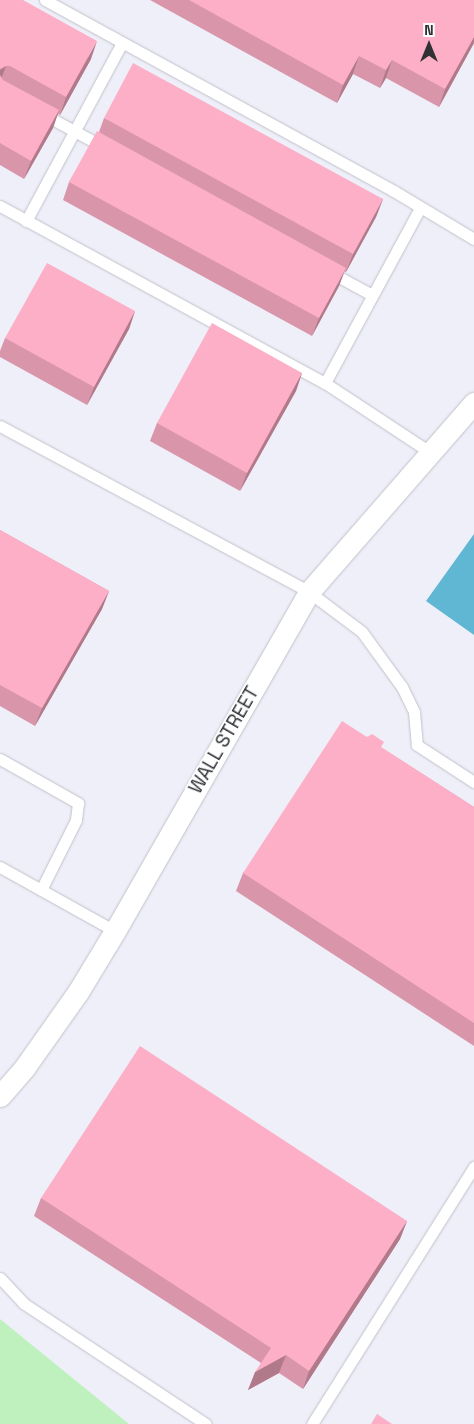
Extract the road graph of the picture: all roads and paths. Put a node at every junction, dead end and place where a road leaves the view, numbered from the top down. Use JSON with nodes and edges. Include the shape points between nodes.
{"nodes":[{"id":1,"x":45,"y":0,"type":"edge"},
{"id":2,"x":122,"y":43,"type":"junction"},
{"id":3,"x":33,"y":109,"type":"edge"},
{"id":4,"x":74,"y":131,"type":"junction"},
{"id":5,"x":118,"y":155,"type":"edge"},
{"id":6,"x":0,"y":206,"type":"edge"},
{"id":7,"x":420,"y":208,"type":"junction"},
{"id":8,"x":26,"y":221,"type":"junction"},
{"id":9,"x":474,"y":239,"type":"edge"},
{"id":10,"x":320,"y":266,"type":"edge"},
{"id":11,"x":372,"y":295,"type":"junction"},
{"id":12,"x":325,"y":383,"type":"junction"},
{"id":13,"x":474,"y":404,"type":"edge"},
{"id":14,"x":0,"y":426,"type":"edge"},
{"id":15,"x":431,"y":453,"type":"junction"},
{"id":16,"x":309,"y":592,"type":"junction"},
{"id":17,"x":0,"y":759,"type":"edge"},
{"id":18,"x":474,"y":782,"type":"edge"},
{"id":19,"x":0,"y":867,"type":"edge"},
{"id":20,"x":41,"y":890,"type":"junction"},
{"id":21,"x":115,"y":931,"type":"junction"},
{"id":22,"x":0,"y":1096,"type":"edge"},
{"id":23,"x":474,"y":1167,"type":"edge"},
{"id":24,"x":0,"y":1278,"type":"edge"},
{"id":25,"x":206,"y":1424,"type":"edge"},
{"id":26,"x":312,"y":1424,"type":"edge"}],
"edges":[{"from":1,"to":2,"type":"lane"},
{"from":2,"to":4,"type":"lane"},
{"from":2,"to":7,"type":"lane"},
{"from":3,"to":4,"type":"lane"},
{"from":4,"to":5,"type":"lane"},
{"from":4,"to":8,"type":"lane"},
{"from":6,"to":8,"type":"lane"},
{"from":7,"to":9,"type":"lane"},
{"from":7,"to":11,"type":"lane"},
{"from":8,"to":12,"type":"lane"},
{"from":10,"to":11,"type":"lane"},
{"from":11,"to":12,"type":"lane"},
{"from":12,"to":15,"type":"lane"},
{"from":13,"to":15,"type":"street","name":"WALL STREET"},
{"from":14,"to":16,"type":"lane"},
{"from":15,"to":16,"type":"street","name":"WALL STREET"},
{"from":16,"to":18,"type":"lane","via":[[362,632],[402,687],[414,712],[417,745]]},
{"from":16,"to":21,"type":"street","name":"WALL STREET"},
{"from":17,"to":20,"type":"lane","via":[[78,803],[76,820]]},
{"from":19,"to":20,"type":"lane"},
{"from":20,"to":21,"type":"lane"},
{"from":21,"to":22,"type":"street","name":"WALL STREET","via":[[78,992],[25,1067]]},
{"from":23,"to":26,"type":"lane"},
{"from":24,"to":25,"type":"lane","via":[[23,1303]]}]}
